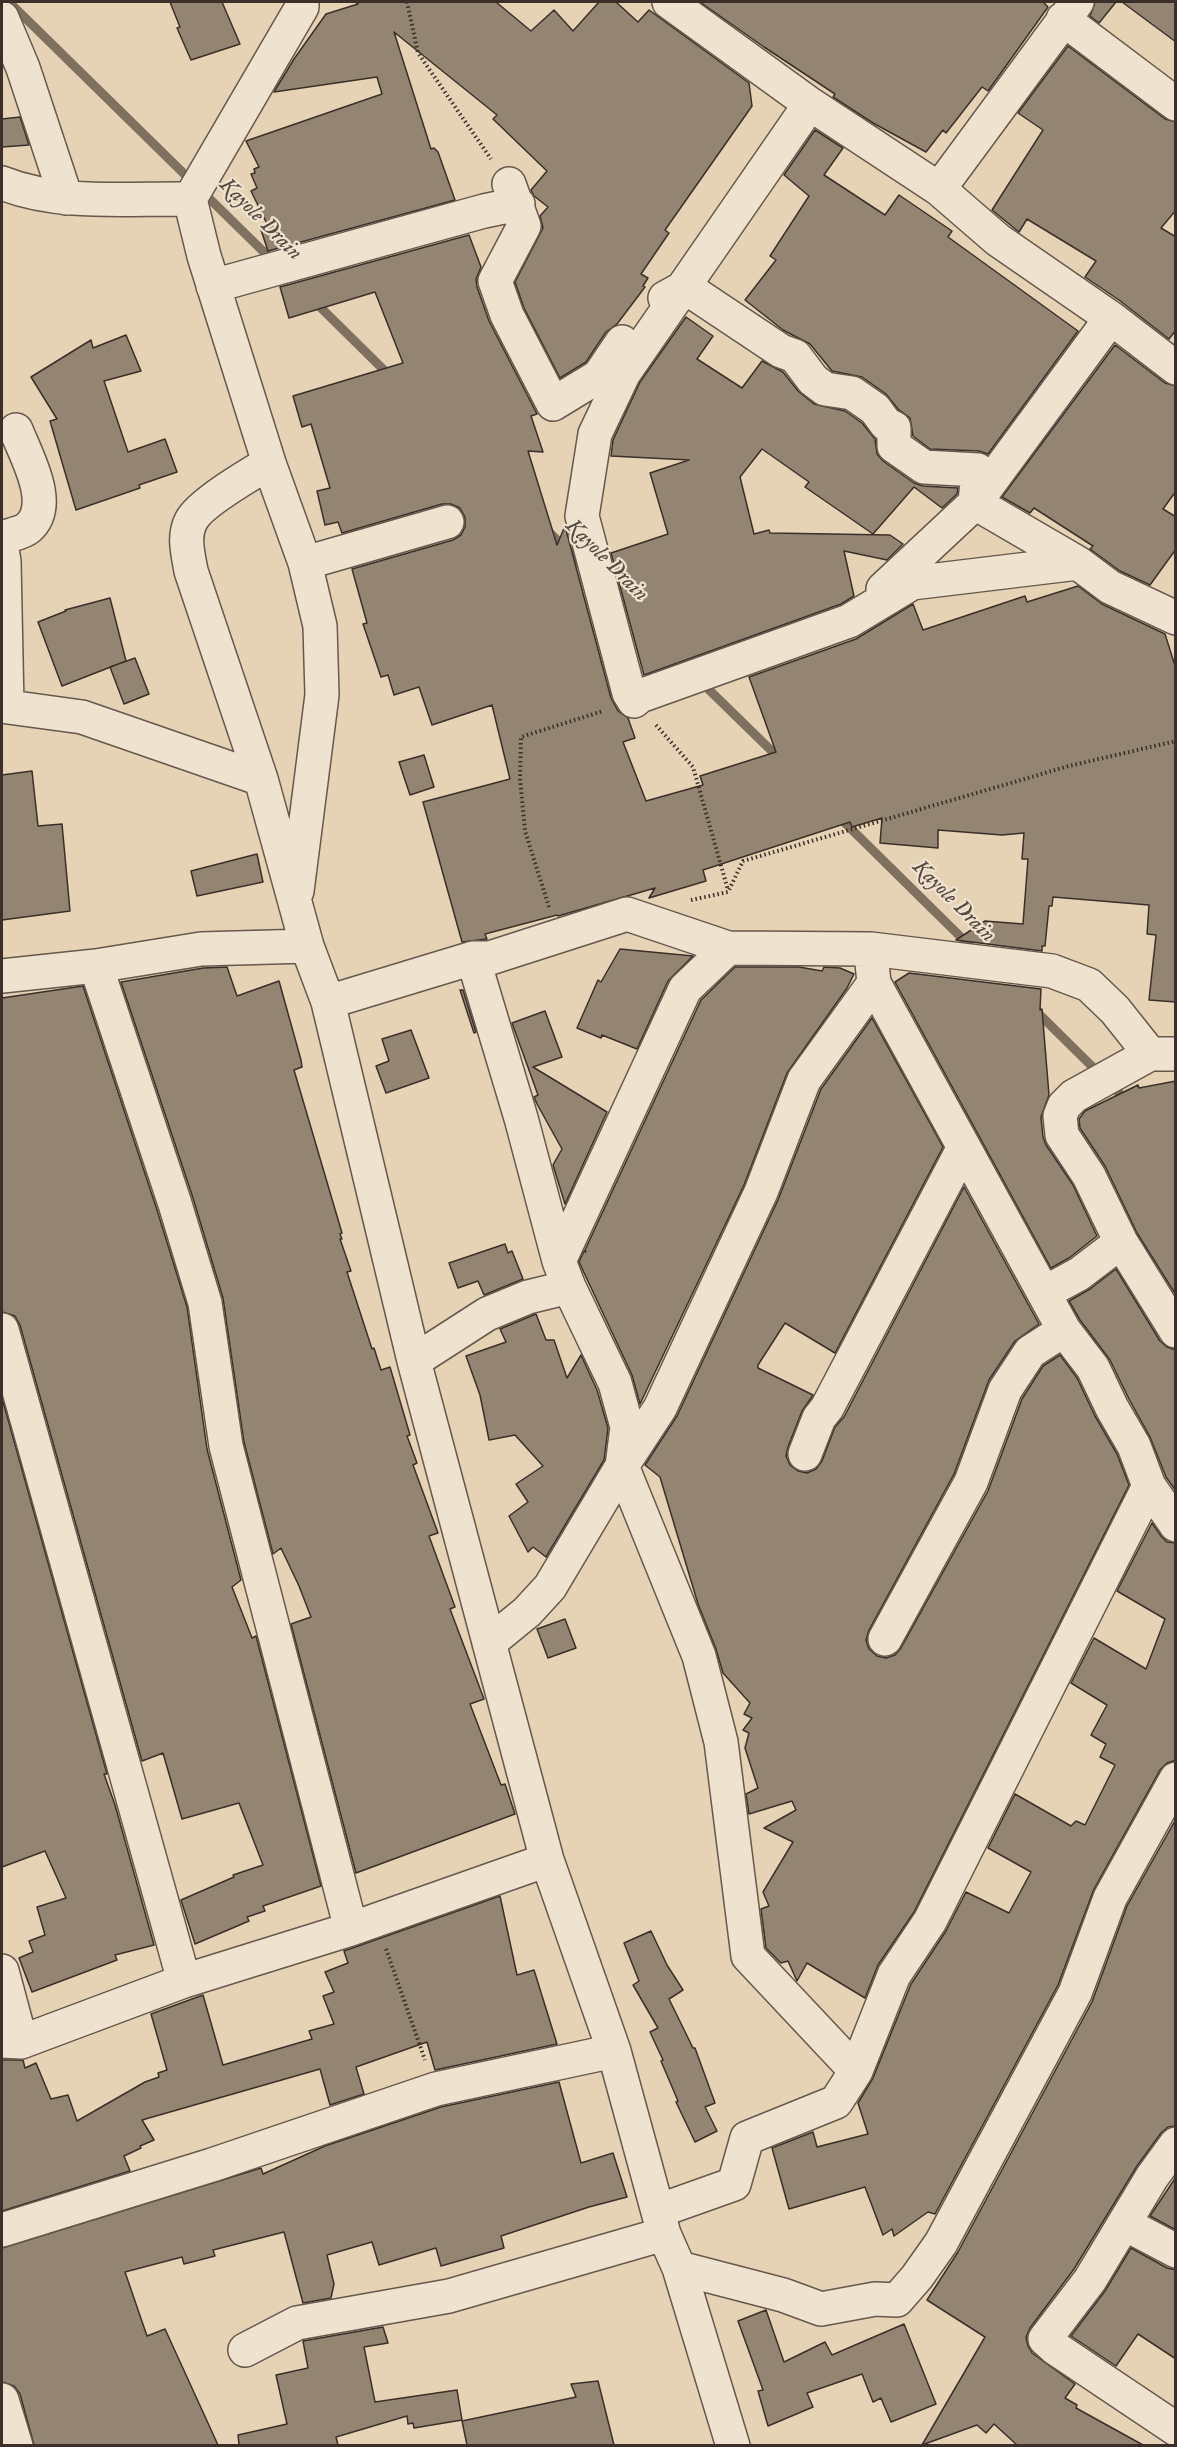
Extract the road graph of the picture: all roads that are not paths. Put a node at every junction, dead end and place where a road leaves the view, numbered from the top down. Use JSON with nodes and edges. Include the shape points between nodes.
{"nodes":[{"id":1,"x":669,"y":2,"type":"edge"},
{"id":2,"x":307,"y":3,"type":"edge"},
{"id":3,"x":1070,"y":10,"type":"edge"},
{"id":4,"x":2,"y":18,"type":"edge"},
{"id":5,"x":12,"y":66,"type":"edge"},
{"id":6,"x":810,"y":104,"type":"junction"},
{"id":7,"x":1176,"y":104,"type":"edge"},
{"id":8,"x":2,"y":183,"type":"edge"},
{"id":9,"x":939,"y":189,"type":"junction"},
{"id":10,"x":52,"y":195,"type":"junction"},
{"id":11,"x":190,"y":199,"type":"junction"},
{"id":12,"x":2,"y":207,"type":"edge"},
{"id":13,"x":213,"y":286,"type":"junction"},
{"id":14,"x":685,"y":287,"type":"junction"},
{"id":15,"x":1111,"y":318,"type":"junction"},
{"id":16,"x":1176,"y":368,"type":"edge"},
{"id":17,"x":16,"y":430,"type":"dead end"},
{"id":18,"x":269,"y":463,"type":"junction"},
{"id":19,"x":975,"y":503,"type":"junction"},
{"id":20,"x":447,"y":522,"type":"dead end"},
{"id":21,"x":2,"y":538,"type":"edge"},
{"id":22,"x":2,"y":550,"type":"edge"},
{"id":23,"x":305,"y":563,"type":"junction"},
{"id":24,"x":1078,"y":563,"type":"junction"},
{"id":25,"x":1176,"y":618,"type":"edge"},
{"id":26,"x":849,"y":621,"type":"junction"},
{"id":27,"x":4,"y":706,"type":"edge"},
{"id":28,"x":261,"y":779,"type":"junction"},
{"id":29,"x":296,"y":905,"type":"junction"},
{"id":30,"x":307,"y":946,"type":"junction"},
{"id":31,"x":728,"y":948,"type":"junction"},
{"id":32,"x":871,"y":949,"type":"junction"},
{"id":33,"x":473,"y":958,"type":"junction"},
{"id":34,"x":96,"y":966,"type":"junction"},
{"id":35,"x":2,"y":976,"type":"edge"},
{"id":36,"x":874,"y":983,"type":"junction"},
{"id":37,"x":328,"y":1002,"type":"junction"},
{"id":38,"x":1163,"y":1054,"type":"edge"},
{"id":39,"x":964,"y":1147,"type":"junction"},
{"id":40,"x":1121,"y":1242,"type":"junction"},
{"id":41,"x":564,"y":1274,"type":"junction"},
{"id":42,"x":1044,"y":1293,"type":"junction"},
{"id":43,"x":2,"y":1330,"type":"edge"},
{"id":44,"x":1064,"y":1330,"type":"junction"},
{"id":45,"x":1176,"y":1331,"type":"edge"},
{"id":46,"x":414,"y":1361,"type":"junction"},
{"id":47,"x":805,"y":1454,"type":"dead end"},
{"id":48,"x":622,"y":1466,"type":"junction"},
{"id":49,"x":1149,"y":1486,"type":"junction"},
{"id":50,"x":1176,"y":1525,"type":"edge"},
{"id":51,"x":885,"y":1639,"type":"dead end"},
{"id":52,"x":489,"y":1643,"type":"junction"},
{"id":53,"x":1176,"y":1779,"type":"edge"},
{"id":54,"x":547,"y":1860,"type":"junction"},
{"id":55,"x":363,"y":1924,"type":"junction"},
{"id":56,"x":2,"y":1971,"type":"edge"},
{"id":57,"x":184,"y":1981,"type":"junction"},
{"id":58,"x":11,"y":2041,"type":"edge"},
{"id":59,"x":614,"y":2051,"type":"junction"},
{"id":60,"x":856,"y":2071,"type":"junction"},
{"id":61,"x":1176,"y":2144,"type":"edge"},
{"id":62,"x":661,"y":2223,"type":"junction"},
{"id":63,"x":1125,"y":2224,"type":"junction"},
{"id":64,"x":2,"y":2230,"type":"edge"},
{"id":65,"x":1176,"y":2251,"type":"edge"},
{"id":66,"x":679,"y":2268,"type":"junction"},
{"id":67,"x":245,"y":2350,"type":"dead end"},
{"id":68,"x":2,"y":2400,"type":"edge"},
{"id":69,"x":1176,"y":2429,"type":"edge"},
{"id":70,"x":16,"y":2445,"type":"edge"},
{"id":71,"x":733,"y":2445,"type":"edge"}],
"edges":[{"from":1,"to":6,"type":"street"},
{"from":2,"to":11,"type":"street"},
{"from":3,"to":7,"type":"street"},
{"from":3,"to":9,"type":"street"},
{"from":4,"to":5,"type":"street"},
{"from":5,"to":10,"type":"street"},
{"from":6,"to":9,"type":"street"},
{"from":6,"to":14,"type":"street"},
{"from":8,"to":10,"type":"street"},
{"from":9,"to":15,"type":"street","via":[[998,240]]},
{"from":10,"to":11,"type":"street"},
{"from":10,"to":12,"type":"street"},
{"from":11,"to":13,"type":"street"},
{"from":13,"to":14,"type":"street","via":[[484,211],[513,194],[524,226],[495,281],[507,315],[553,404],[599,376],[644,309]]},
{"from":13,"to":18,"type":"street"},
{"from":14,"to":19,"type":"street","via":[[795,357],[825,389],[852,393],[875,409],[894,428],[894,446],[924,467],[978,470]]},
{"from":14,"to":26,"type":"street","via":[[624,373],[596,434],[582,516],[634,701]]},
{"from":15,"to":16,"type":"street"},
{"from":15,"to":19,"type":"street"},
{"from":17,"to":21,"type":"street","via":[[41,496],[38,514],[28,529]]},
{"from":18,"to":23,"type":"street"},
{"from":18,"to":28,"type":"street","via":[[227,489],[191,519],[186,540],[191,571]]},
{"from":19,"to":24,"type":"street"},
{"from":19,"to":26,"type":"street"},
{"from":20,"to":23,"type":"street"},
{"from":22,"to":27,"type":"street"},
{"from":23,"to":29,"type":"street","via":[[320,626],[322,695]]},
{"from":24,"to":25,"type":"street","via":[[1110,587]]},
{"from":24,"to":26,"type":"street","via":[[912,583]]},
{"from":27,"to":28,"type":"street","via":[[82,717]]},
{"from":28,"to":29,"type":"street"},
{"from":29,"to":30,"type":"street"},
{"from":30,"to":34,"type":"street","via":[[201,949]]},
{"from":30,"to":37,"type":"street"},
{"from":31,"to":32,"type":"street"},
{"from":31,"to":33,"type":"street","via":[[627,914],[490,958]]},
{"from":31,"to":41,"type":"street","via":[[685,989]]},
{"from":32,"to":36,"type":"street"},
{"from":32,"to":38,"type":"street","via":[[1052,971],[1089,985]]},
{"from":33,"to":37,"type":"street"},
{"from":33,"to":41,"type":"street"},
{"from":34,"to":35,"type":"street"},
{"from":34,"to":55,"type":"street","via":[[205,1303],[226,1446]]},
{"from":36,"to":39,"type":"street"},
{"from":36,"to":48,"type":"street","via":[[804,1080],[761,1192],[660,1408]]},
{"from":37,"to":46,"type":"street"},
{"from":38,"to":40,"type":"street","via":[[1074,1096],[1060,1116],[1062,1135],[1089,1176]]},
{"from":39,"to":42,"type":"street"},
{"from":39,"to":47,"type":"street","via":[[819,1418]]},
{"from":40,"to":42,"type":"street","via":[[1079,1274]]},
{"from":40,"to":45,"type":"street"},
{"from":41,"to":46,"type":"street","via":[[528,1297],[487,1314]]},
{"from":41,"to":48,"type":"street","via":[[615,1383],[627,1427]]},
{"from":42,"to":44,"type":"street"},
{"from":43,"to":57,"type":"street"},
{"from":44,"to":49,"type":"street","via":[[1093,1368],[1134,1446]]},
{"from":44,"to":51,"type":"street","via":[[1030,1352],[1005,1390],[971,1482]]},
{"from":46,"to":52,"type":"street"},
{"from":48,"to":52,"type":"street","via":[[550,1587]]},
{"from":48,"to":60,"type":"street","via":[[699,1656],[721,1742],[748,1956]]},
{"from":49,"to":50,"type":"street"},
{"from":49,"to":60,"type":"street","via":[[930,1921],[894,1975]]},
{"from":52,"to":54,"type":"street"},
{"from":53,"to":66,"type":"street","via":[[1110,1898],[1070,2003],[940,2243],[897,2300],[875,2299],[820,2309],[783,2295]]},
{"from":54,"to":55,"type":"street"},
{"from":54,"to":59,"type":"street"},
{"from":55,"to":57,"type":"street"},
{"from":56,"to":58,"type":"street"},
{"from":57,"to":58,"type":"street"},
{"from":59,"to":62,"type":"street"},
{"from":59,"to":64,"type":"street","via":[[436,2089],[212,2165]]},
{"from":60,"to":62,"type":"street","via":[[836,2102],[747,2138],[734,2184]]},
{"from":61,"to":63,"type":"street"},
{"from":62,"to":66,"type":"street"},
{"from":62,"to":67,"type":"street","via":[[450,2296],[297,2324]]},
{"from":63,"to":65,"type":"street"},
{"from":63,"to":69,"type":"street","via":[[1090,2280],[1045,2339]]},
{"from":66,"to":71,"type":"street"},
{"from":68,"to":70,"type":"street"}]}
